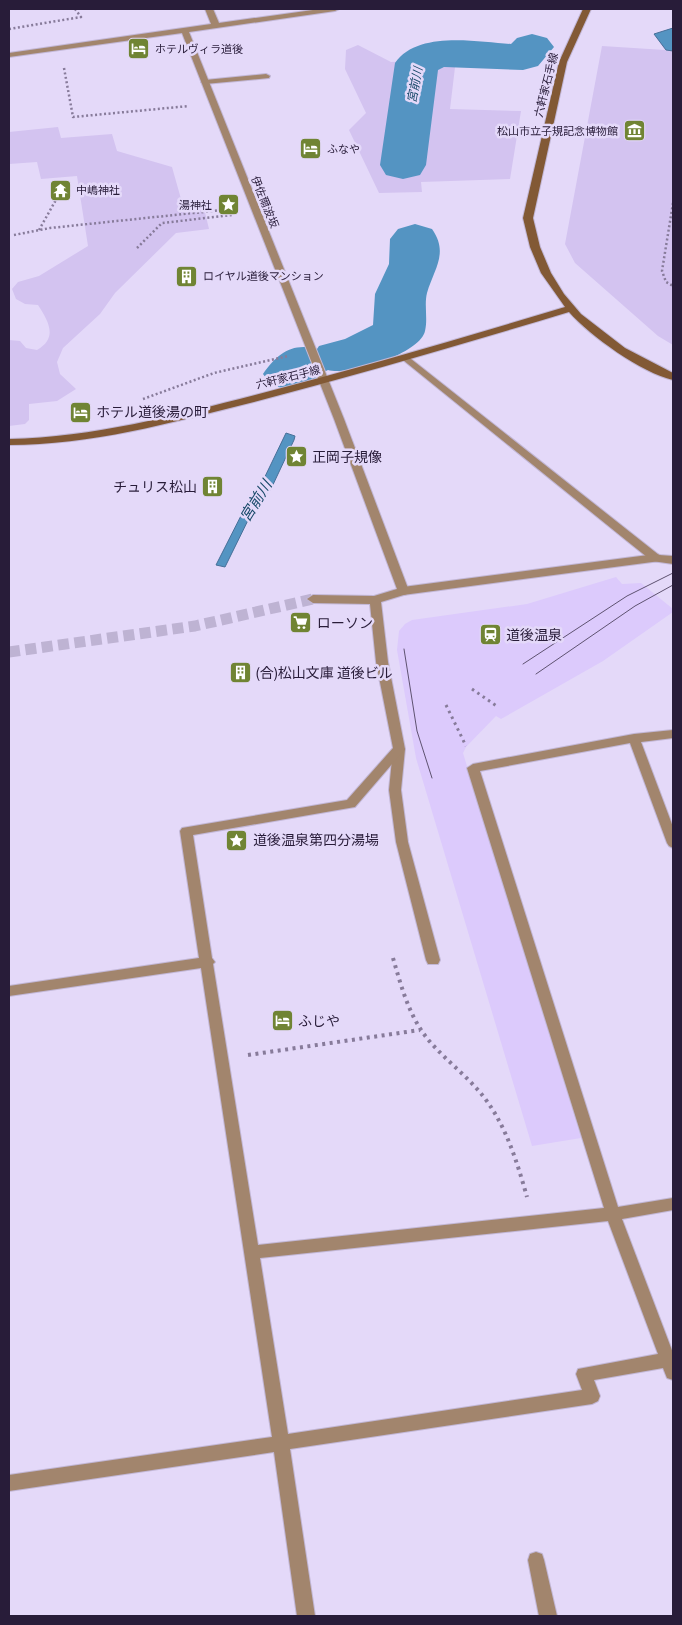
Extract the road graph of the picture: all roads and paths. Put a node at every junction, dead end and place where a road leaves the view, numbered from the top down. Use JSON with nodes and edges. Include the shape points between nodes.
{"nodes":[{"id":1,"x":75,"y":9,"type":"edge"},
{"id":2,"x":209,"y":9,"type":"edge"},
{"id":3,"x":335,"y":9,"type":"edge"},
{"id":4,"x":587,"y":9,"type":"edge"},
{"id":5,"x":216,"y":26,"type":"junction"},
{"id":6,"x":9,"y":29,"type":"edge"},
{"id":7,"x":185,"y":31,"type":"junction"},
{"id":8,"x":60,"y":46,"type":"junction"},
{"id":9,"x":9,"y":55,"type":"edge"},
{"id":10,"x":266,"y":76,"type":"dead end"},
{"id":11,"x":205,"y":82,"type":"junction"},
{"id":12,"x":214,"y":104,"type":"junction"},
{"id":13,"x":56,"y":198,"type":"dead end"},
{"id":14,"x":673,"y":203,"type":"edge"},
{"id":15,"x":234,"y":209,"type":"dead end"},
{"id":16,"x":257,"y":212,"type":"junction"},
{"id":17,"x":160,"y":217,"type":"junction"},
{"id":18,"x":162,"y":223,"type":"junction"},
{"id":19,"x":39,"y":230,"type":"junction"},
{"id":20,"x":14,"y":235,"type":"dead end"},
{"id":21,"x":137,"y":248,"type":"dead end"},
{"id":22,"x":673,"y":286,"type":"edge"},
{"id":23,"x":569,"y":309,"type":"junction"},
{"id":24,"x":313,"y":351,"type":"junction"},
{"id":25,"x":406,"y":358,"type":"junction"},
{"id":26,"x":673,"y":376,"type":"edge"},
{"id":27,"x":324,"y":381,"type":"junction"},
{"id":28,"x":141,"y":401,"type":"dead end"},
{"id":29,"x":9,"y":442,"type":"edge"},
{"id":30,"x":673,"y":552,"type":"edge"},
{"id":31,"x":656,"y":558,"type":"junction"},
{"id":32,"x":673,"y":560,"type":"edge"},
{"id":33,"x":403,"y":591,"type":"junction"},
{"id":34,"x":313,"y":599,"type":"tunnel mouth"},
{"id":35,"x":375,"y":600,"type":"junction"},
{"id":36,"x":472,"y":689,"type":"dead end"},
{"id":37,"x":446,"y":705,"type":"dead end"},
{"id":38,"x":498,"y":707,"type":"dead end"},
{"id":39,"x":673,"y":734,"type":"edge"},
{"id":40,"x":634,"y":738,"type":"junction"},
{"id":41,"x":399,"y":749,"type":"junction"},
{"id":42,"x":473,"y":768,"type":"junction"},
{"id":43,"x":673,"y":843,"type":"edge"},
{"id":44,"x":393,"y":958,"type":"dead end"},
{"id":45,"x":433,"y":960,"type":"dead end"},
{"id":46,"x":208,"y":962,"type":"junction"},
{"id":47,"x":9,"y":991,"type":"edge"},
{"id":48,"x":420,"y":1030,"type":"junction"},
{"id":49,"x":223,"y":1058,"type":"junction"},
{"id":50,"x":673,"y":1204,"type":"edge"},
{"id":51,"x":613,"y":1214,"type":"junction"},
{"id":52,"x":533,"y":1222,"type":"junction"},
{"id":53,"x":252,"y":1252,"type":"junction"},
{"id":54,"x":671,"y":1366,"type":"edge"},
{"id":55,"x":282,"y":1443,"type":"junction"},
{"id":56,"x":9,"y":1484,"type":"edge"},
{"id":57,"x":536,"y":1560,"type":"dead end"},
{"id":58,"x":306,"y":1616,"type":"edge"},
{"id":59,"x":548,"y":1616,"type":"edge"}],
"edges":[{"from":1,"to":6,"type":"path","via":[[81,17]]},
{"from":2,"to":5,"type":"street"},
{"from":3,"to":5,"type":"street"},
{"from":4,"to":23,"type":"main road","name":"六軒家石手線","via":[[563,62],[528,218],[532,244],[541,268]]},
{"from":5,"to":7,"type":"street"},
{"from":7,"to":8,"type":"street"},
{"from":7,"to":11,"type":"street","name":"伊佐爾波坂"},
{"from":8,"to":9,"type":"street"},
{"from":8,"to":12,"type":"path","via":[[73,117]]},
{"from":10,"to":11,"type":"street"},
{"from":11,"to":12,"type":"street","name":"伊佐爾波坂"},
{"from":12,"to":16,"type":"street","name":"伊佐爾波坂"},
{"from":13,"to":19,"type":"path"},
{"from":14,"to":22,"type":"path","via":[[662,271],[666,282]]},
{"from":15,"to":17,"type":"path"},
{"from":16,"to":18,"type":"path"},
{"from":16,"to":24,"type":"street","name":"伊佐爾波坂"},
{"from":17,"to":18,"type":"path"},
{"from":17,"to":19,"type":"path"},
{"from":18,"to":21,"type":"path"},
{"from":19,"to":20,"type":"path"},
{"from":23,"to":25,"type":"main road","name":"六軒家石手線"},
{"from":23,"to":26,"type":"main road","name":"六軒家石手線","via":[[615,345]]},
{"from":24,"to":27,"type":"street","name":"伊佐爾波坂"},
{"from":24,"to":28,"type":"path","via":[[213,373],[164,389]]},
{"from":25,"to":27,"type":"main road","name":"六軒家石手線"},
{"from":25,"to":31,"type":"street"},
{"from":27,"to":29,"type":"main road","name":"六軒家石手線","via":[[102,434],[41,442]]},
{"from":27,"to":33,"type":"street","name":"伊佐爾波坂"},
{"from":30,"to":31,"type":"street"},
{"from":31,"to":32,"type":"street"},
{"from":31,"to":33,"type":"street"},
{"from":33,"to":35,"type":"street"},
{"from":34,"to":35,"type":"street"},
{"from":35,"to":41,"type":"street","via":[[382,662]]},
{"from":36,"to":38,"type":"path"},
{"from":37,"to":42,"type":"path"},
{"from":39,"to":40,"type":"street"},
{"from":40,"to":42,"type":"street"},
{"from":40,"to":43,"type":"street"},
{"from":41,"to":45,"type":"street","via":[[395,790],[402,842]]},
{"from":41,"to":46,"type":"street","via":[[350,804],[186,831]]},
{"from":42,"to":51,"type":"street"},
{"from":44,"to":48,"type":"path","via":[[402,990]]},
{"from":46,"to":47,"type":"street"},
{"from":46,"to":49,"type":"street"},
{"from":48,"to":49,"type":"path"},
{"from":48,"to":52,"type":"path","via":[[474,1085],[489,1106],[518,1163]]},
{"from":49,"to":53,"type":"street"},
{"from":50,"to":51,"type":"street"},
{"from":51,"to":52,"type":"street"},
{"from":51,"to":54,"type":"street"},
{"from":52,"to":53,"type":"street"},
{"from":53,"to":55,"type":"street"},
{"from":54,"to":55,"type":"street","via":[[584,1374],[592,1396]]},
{"from":55,"to":56,"type":"street"},
{"from":55,"to":58,"type":"street"},
{"from":57,"to":59,"type":"street"}]}
